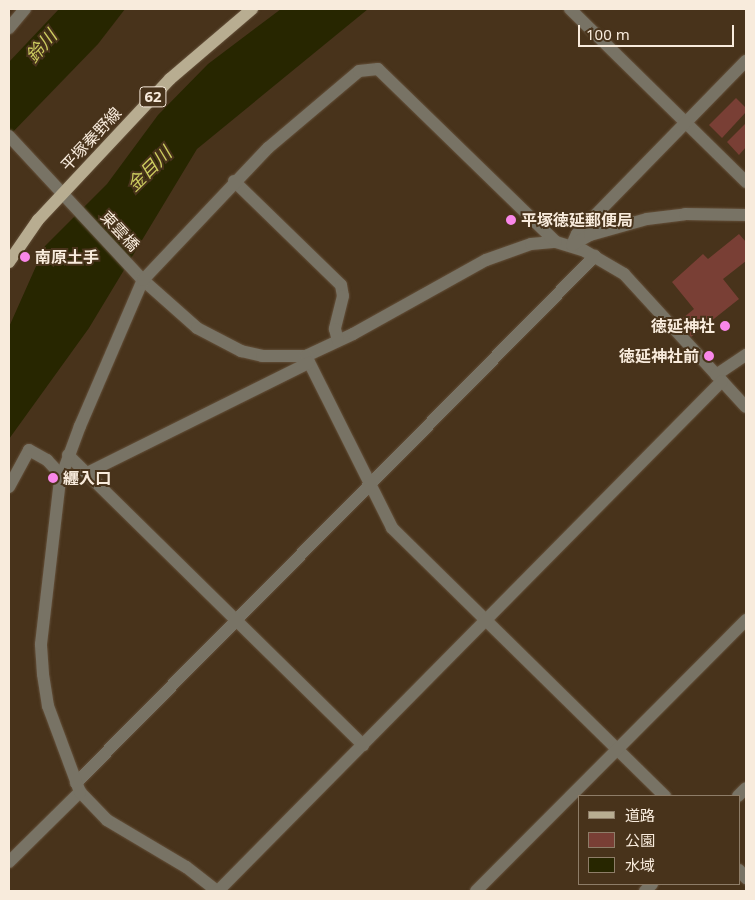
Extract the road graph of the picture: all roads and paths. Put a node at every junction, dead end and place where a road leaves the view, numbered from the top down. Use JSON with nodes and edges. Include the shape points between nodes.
{"nodes":[{"id":1,"x":25,"y":9,"type":"edge"},
{"id":2,"x":252,"y":9,"type":"edge"},
{"id":3,"x":570,"y":9,"type":"edge"},
{"id":4,"x":9,"y":28,"type":"edge"},
{"id":5,"x":746,"y":61,"type":"edge"},
{"id":6,"x":686,"y":123,"type":"junction"},
{"id":7,"x":9,"y":136,"type":"edge"},
{"id":8,"x":234,"y":181,"type":"junction"},
{"id":9,"x":746,"y":182,"type":"edge"},
{"id":10,"x":62,"y":194,"type":"junction"},
{"id":11,"x":746,"y":215,"type":"edge"},
{"id":12,"x":556,"y":242,"type":"junction"},
{"id":13,"x":572,"y":245,"type":"junction"},
{"id":14,"x":595,"y":256,"type":"junction"},
{"id":15,"x":9,"y":262,"type":"edge"},
{"id":16,"x":142,"y":279,"type":"junction"},
{"id":17,"x":338,"y":341,"type":"junction"},
{"id":18,"x":746,"y":355,"type":"edge"},
{"id":19,"x":308,"y":359,"type":"junction"},
{"id":20,"x":719,"y":378,"type":"junction"},
{"id":21,"x":746,"y":407,"type":"edge"},
{"id":22,"x":68,"y":456,"type":"junction"},
{"id":23,"x":87,"y":474,"type":"junction"},
{"id":24,"x":62,"y":476,"type":"junction"},
{"id":25,"x":370,"y":483,"type":"junction"},
{"id":26,"x":9,"y":487,"type":"edge"},
{"id":27,"x":235,"y":620,"type":"junction"},
{"id":28,"x":485,"y":620,"type":"junction"},
{"id":29,"x":746,"y":620,"type":"edge"},
{"id":30,"x":363,"y":745,"type":"junction"},
{"id":31,"x":618,"y":749,"type":"junction"},
{"id":32,"x":78,"y":787,"type":"junction"},
{"id":33,"x":664,"y":795,"type":"edge"},
{"id":34,"x":9,"y":862,"type":"edge"},
{"id":35,"x":218,"y":891,"type":"edge"},
{"id":36,"x":476,"y":891,"type":"edge"}],
"edges":[{"from":1,"to":4,"type":"street"},
{"from":2,"to":10,"type":"main road","name":"平塚秦野線","number":"62","via":[[170,79]]},
{"from":3,"to":6,"type":"street"},
{"from":5,"to":6,"type":"street"},
{"from":6,"to":9,"type":"street"},
{"from":6,"to":13,"type":"street","via":[[577,234]]},
{"from":7,"to":10,"type":"street","name":"東雲橋"},
{"from":8,"to":12,"type":"street","via":[[359,71],[378,69]]},
{"from":8,"to":16,"type":"street"},
{"from":8,"to":17,"type":"street","via":[[340,285],[343,296],[335,330]]},
{"from":10,"to":15,"type":"main road","name":"平塚秦野線","number":"62","via":[[32,228]]},
{"from":10,"to":16,"type":"street","name":"東雲橋"},
{"from":11,"to":13,"type":"street","via":[[685,214],[647,219],[590,235]]},
{"from":12,"to":13,"type":"street"},
{"from":12,"to":17,"type":"street","via":[[531,244],[486,260]]},
{"from":13,"to":14,"type":"street"},
{"from":14,"to":20,"type":"street","via":[[636,285]]},
{"from":14,"to":25,"type":"street"},
{"from":16,"to":19,"type":"street","name":"東雲橋","via":[[197,328],[219,342],[262,356]]},
{"from":16,"to":22,"type":"street"},
{"from":17,"to":19,"type":"street"},
{"from":18,"to":20,"type":"street"},
{"from":19,"to":23,"type":"street"},
{"from":19,"to":25,"type":"street"},
{"from":20,"to":21,"type":"street"},
{"from":20,"to":28,"type":"street"},
{"from":22,"to":23,"type":"street"},
{"from":22,"to":24,"type":"street"},
{"from":23,"to":27,"type":"street"},
{"from":24,"to":26,"type":"street","via":[[47,460],[29,450]]},
{"from":24,"to":32,"type":"street","via":[[41,644],[48,706]]},
{"from":25,"to":27,"type":"street"},
{"from":25,"to":28,"type":"street","via":[[392,528]]},
{"from":27,"to":30,"type":"street"},
{"from":27,"to":32,"type":"street"},
{"from":28,"to":30,"type":"street"},
{"from":28,"to":31,"type":"street"},
{"from":29,"to":31,"type":"street"},
{"from":30,"to":35,"type":"street"},
{"from":31,"to":33,"type":"street"},
{"from":31,"to":36,"type":"street"},
{"from":32,"to":34,"type":"street"},
{"from":32,"to":35,"type":"street","via":[[107,820],[186,867]]}]}
